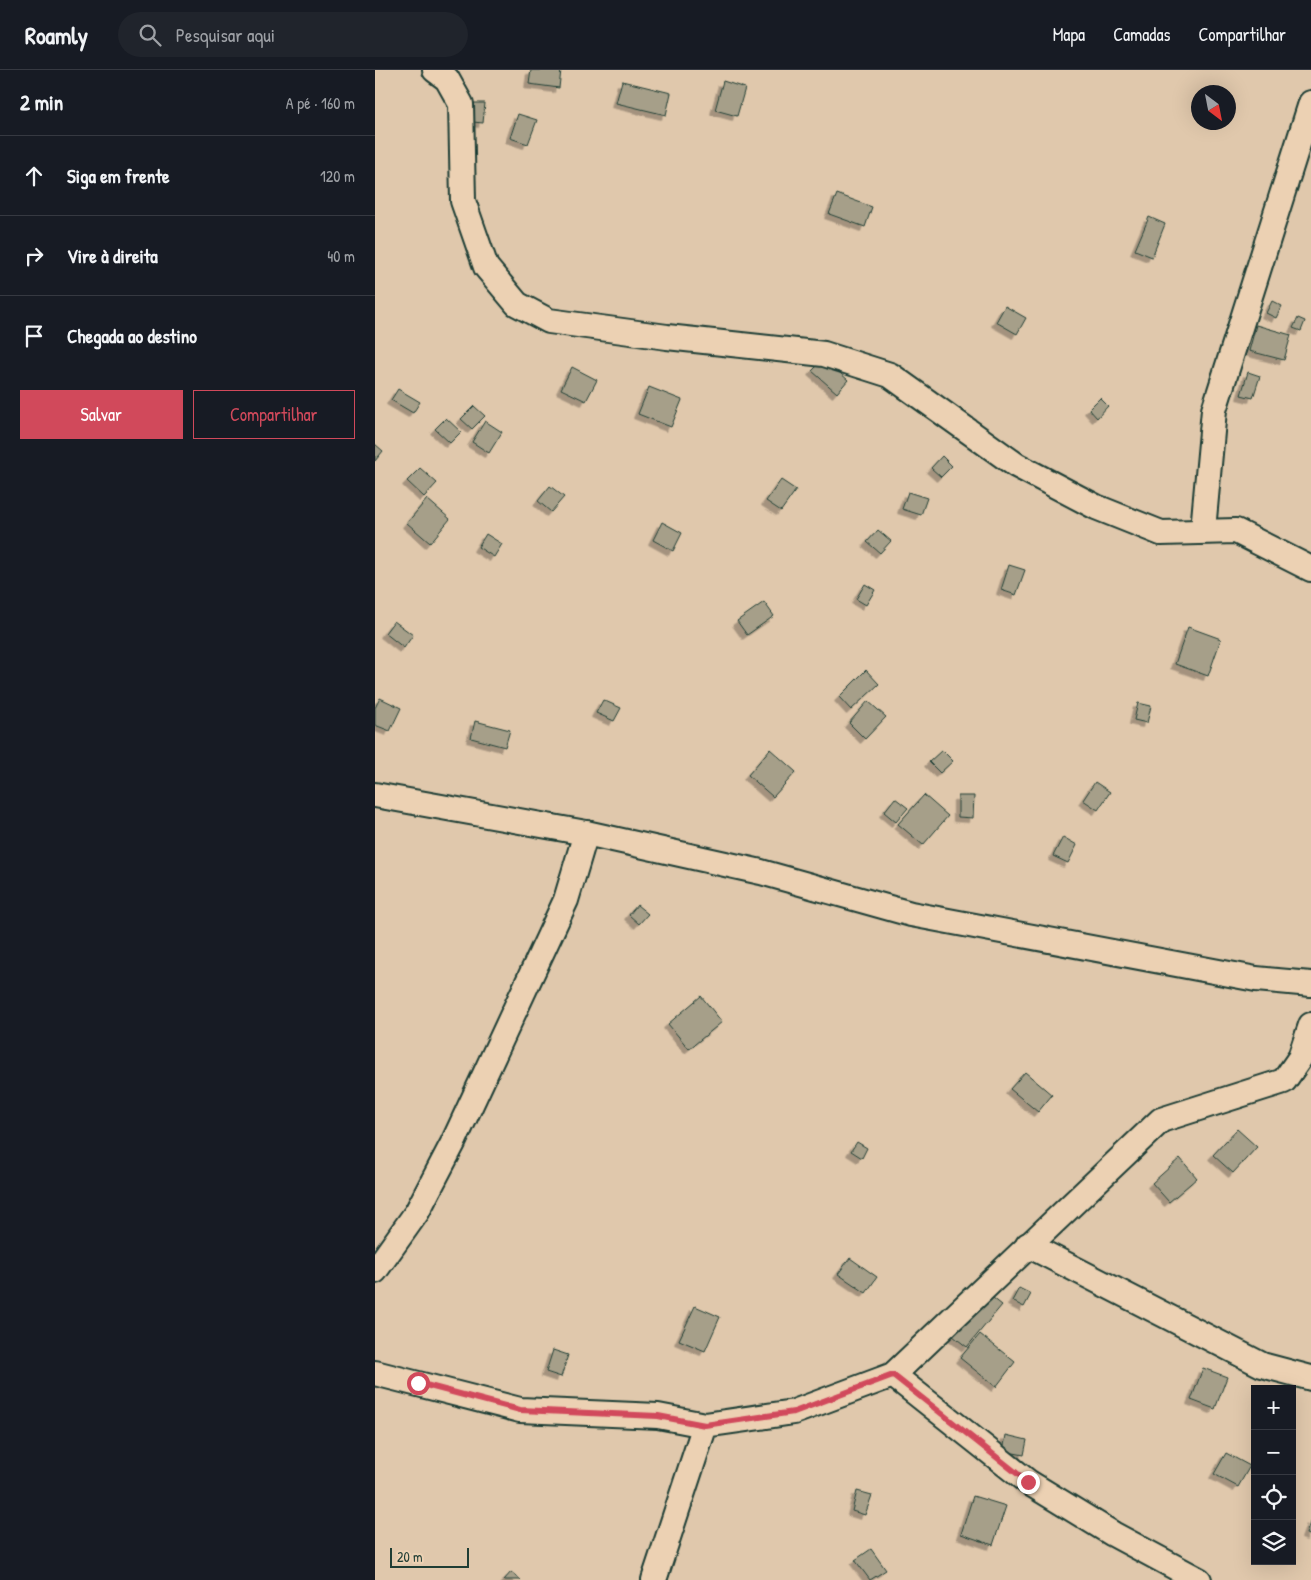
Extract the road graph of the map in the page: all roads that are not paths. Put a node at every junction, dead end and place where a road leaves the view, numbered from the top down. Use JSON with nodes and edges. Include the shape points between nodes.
{"nodes":[{"id":1,"x":435,"y":70,"type":"edge"},
{"id":2,"x":1311,"y":103,"type":"edge"},
{"id":3,"x":1203,"y":530,"type":"junction"},
{"id":4,"x":1311,"y":569,"type":"edge"},
{"id":5,"x":375,"y":795,"type":"edge"},
{"id":6,"x":586,"y":833,"type":"junction"},
{"id":7,"x":1311,"y":984,"type":"edge"},
{"id":8,"x":1311,"y":1024,"type":"edge"},
{"id":9,"x":1028,"y":1244,"type":"junction"},
{"id":10,"x":375,"y":1271,"type":"edge"},
{"id":11,"x":375,"y":1373,"type":"edge"},
{"id":12,"x":893,"y":1375,"type":"junction"},
{"id":13,"x":1311,"y":1378,"type":"edge"},
{"id":14,"x":705,"y":1425,"type":"junction"},
{"id":15,"x":654,"y":1580,"type":"edge"},
{"id":16,"x":1199,"y":1580,"type":"edge"}],
"edges":[{"from":1,"to":3,"type":"street","via":[[447,79],[461,104],[463,201],[486,267],[517,304],[549,321],[824,354],[890,374],[1016,465],[1097,507],[1161,533]]},
{"from":2,"to":3,"type":"street","via":[[1214,410]]},
{"from":3,"to":4,"type":"street","via":[[1236,531]]},
{"from":5,"to":6,"type":"street"},
{"from":6,"to":7,"type":"street","via":[[761,872],[911,914],[1247,978]]},
{"from":6,"to":10,"type":"street","via":[[566,900],[453,1143],[417,1212]]},
{"from":8,"to":9,"type":"street","via":[[1300,1058],[1284,1080],[1161,1120]]},
{"from":9,"to":12,"type":"street"},
{"from":9,"to":13,"type":"street","via":[[1262,1364]]},
{"from":11,"to":14,"type":"street","via":[[520,1410],[658,1416]]},
{"from":12,"to":14,"type":"street","via":[[794,1412]]},
{"from":12,"to":16,"type":"street","via":[[1028,1482],[1113,1534]]},
{"from":14,"to":15,"type":"street"}]}
